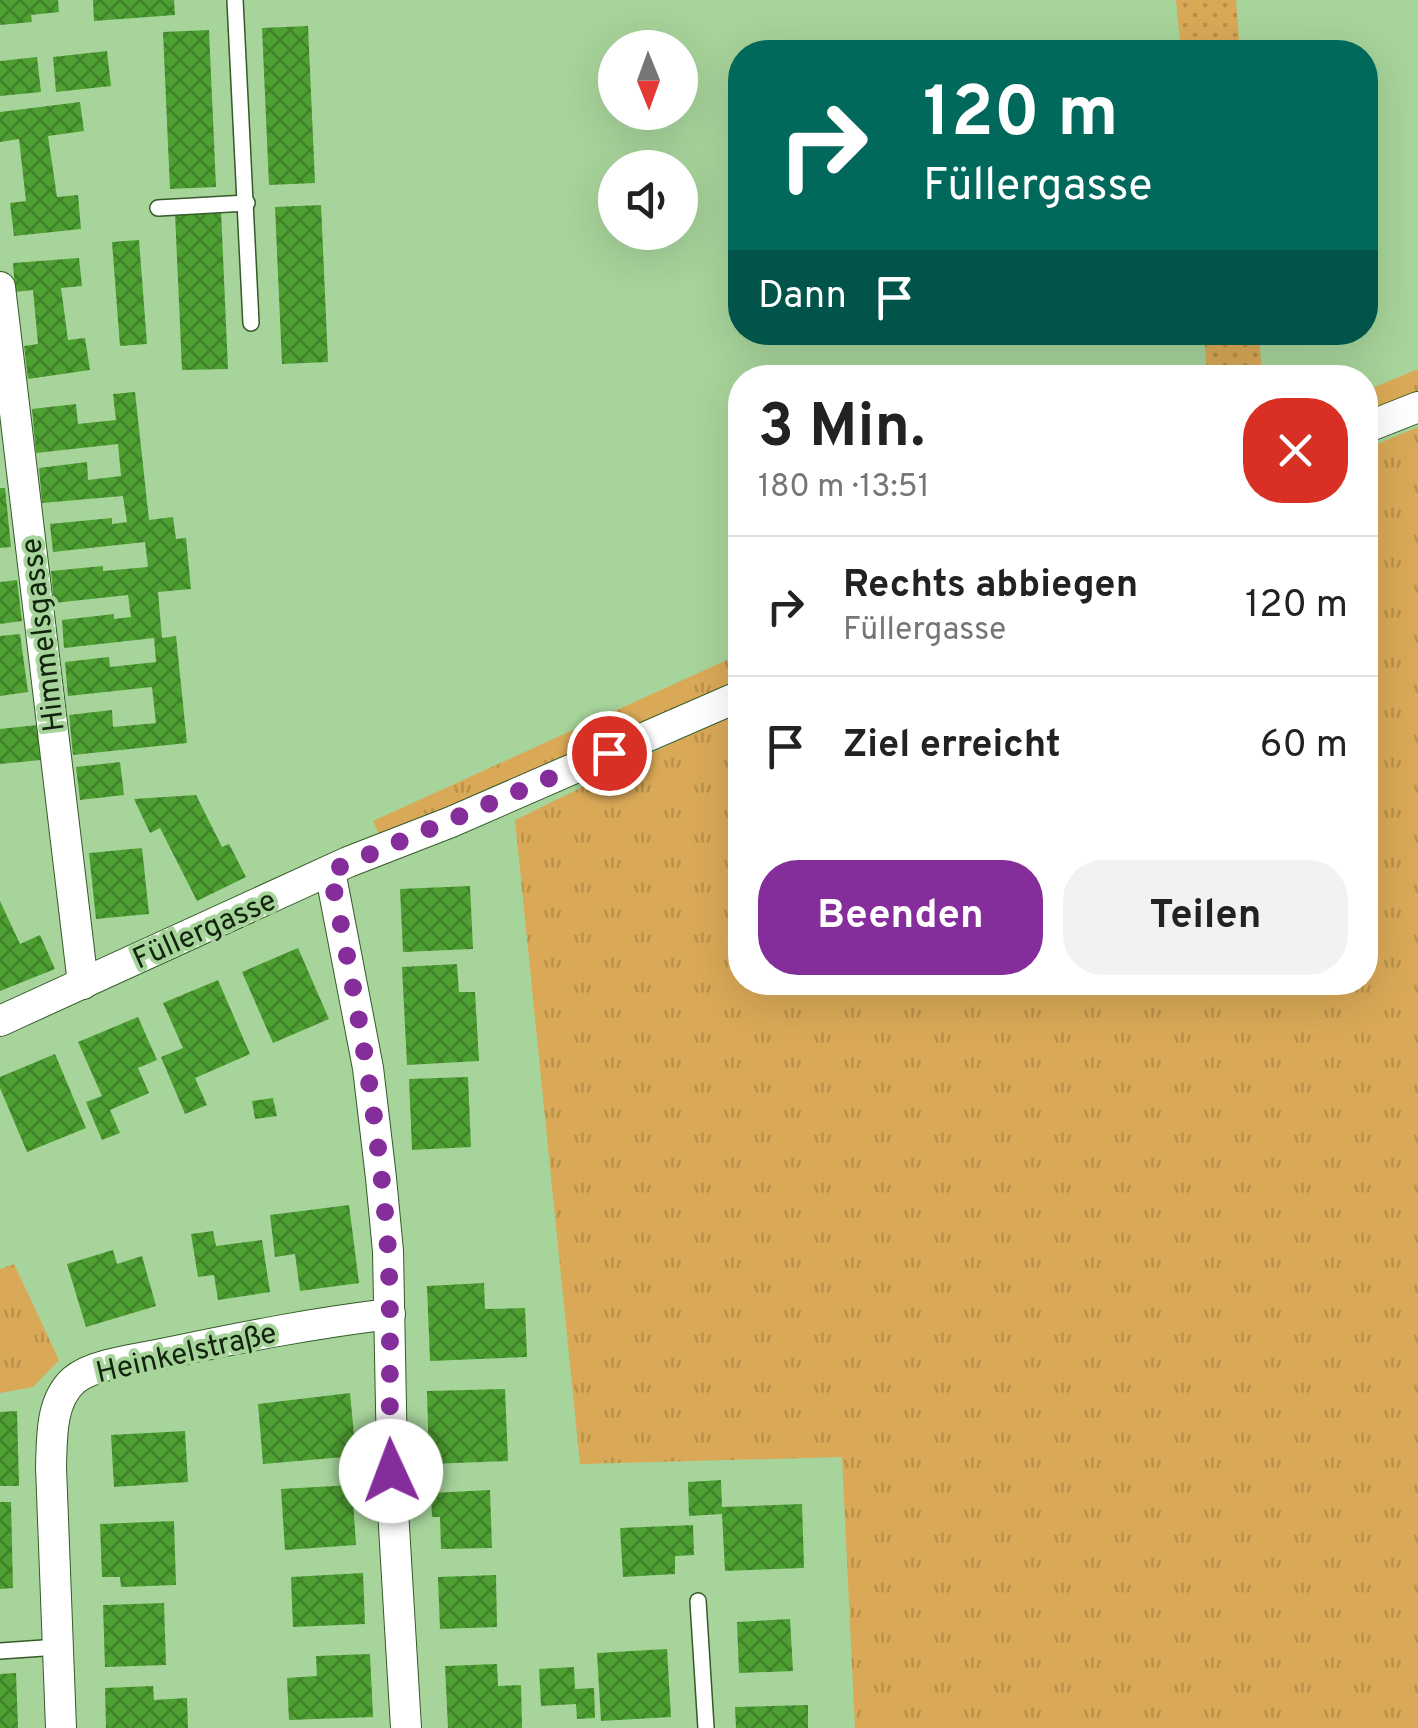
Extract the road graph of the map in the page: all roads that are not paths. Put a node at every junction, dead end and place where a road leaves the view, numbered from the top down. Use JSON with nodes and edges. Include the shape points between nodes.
{"nodes":[{"id":1,"x":234,"y":0,"type":"edge"},
{"id":2,"x":247,"y":203,"type":"junction"},
{"id":3,"x":158,"y":208,"type":"dead end"},
{"id":4,"x":0,"y":287,"type":"edge"},
{"id":5,"x":251,"y":323,"type":"dead end"},
{"id":6,"x":1418,"y":407,"type":"edge"},
{"id":7,"x":1378,"y":423,"type":"edge"},
{"id":8,"x":728,"y":701,"type":"edge"},
{"id":9,"x":330,"y":871,"type":"junction"},
{"id":10,"x":84,"y":984,"type":"junction"},
{"id":11,"x":0,"y":1021,"type":"edge"},
{"id":12,"x":390,"y":1314,"type":"junction"},
{"id":13,"x":698,"y":1601,"type":"dead end"},
{"id":14,"x":58,"y":1647,"type":"junction"},
{"id":15,"x":0,"y":1651,"type":"edge"},
{"id":16,"x":61,"y":1728,"type":"edge"},
{"id":17,"x":406,"y":1728,"type":"edge"},
{"id":18,"x":706,"y":1728,"type":"edge"}],
"edges":[{"from":1,"to":2,"type":"lane"},
{"from":2,"to":3,"type":"lane"},
{"from":2,"to":5,"type":"lane"},
{"from":4,"to":10,"type":"street","name":"Himmelsgasse"},
{"from":6,"to":7,"type":"street"},
{"from":8,"to":9,"type":"street","name":"Füllergasse"},
{"from":9,"to":10,"type":"street","name":"Füllergasse"},
{"from":9,"to":12,"type":"street","via":[[368,1068]]},
{"from":10,"to":11,"type":"street","name":"Füllergasse"},
{"from":12,"to":14,"type":"street","name":"Heinkelstraße","via":[[111,1364],[75,1379],[53,1425]]},
{"from":12,"to":17,"type":"street","via":[[392,1510]]},
{"from":13,"to":18,"type":"lane"},
{"from":14,"to":15,"type":"lane"},
{"from":14,"to":16,"type":"street","name":"Heinkelstraße"}]}
